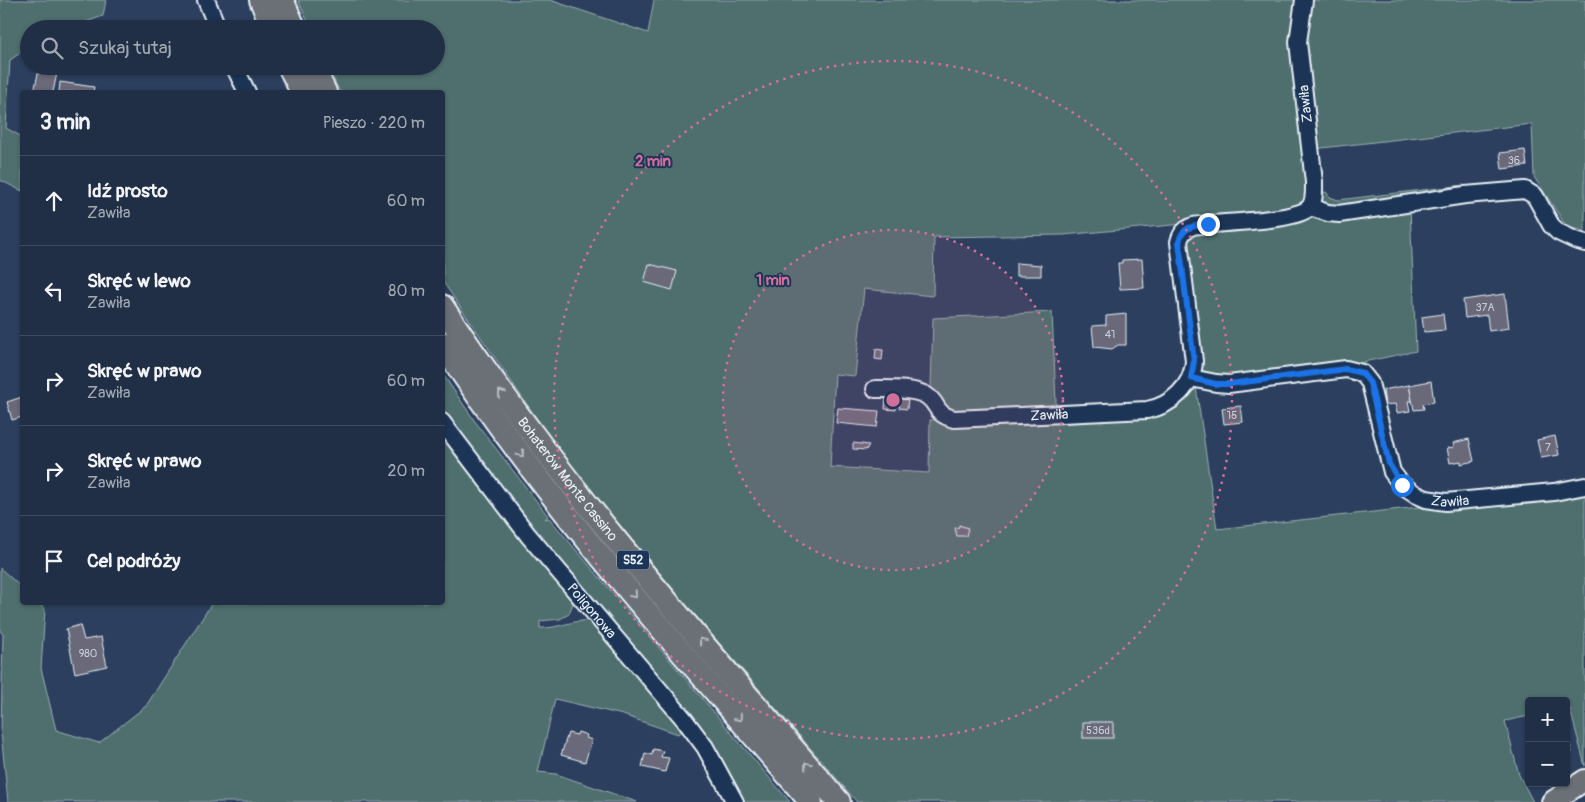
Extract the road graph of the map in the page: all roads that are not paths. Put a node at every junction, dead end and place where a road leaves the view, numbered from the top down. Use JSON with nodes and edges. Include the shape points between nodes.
{"nodes":[{"id":1,"x":206,"y":0,"type":"edge"},
{"id":2,"x":261,"y":0,"type":"edge"},
{"id":3,"x":282,"y":0,"type":"edge"},
{"id":4,"x":1304,"y":0,"type":"edge"},
{"id":5,"x":214,"y":20,"type":"edge"},
{"id":6,"x":269,"y":20,"type":"edge"},
{"id":7,"x":291,"y":20,"type":"edge"},
{"id":8,"x":239,"y":75,"type":"edge"},
{"id":9,"x":294,"y":75,"type":"edge"},
{"id":10,"x":316,"y":75,"type":"edge"},
{"id":11,"x":247,"y":90,"type":"edge"},
{"id":12,"x":301,"y":90,"type":"edge"},
{"id":13,"x":324,"y":90,"type":"edge"},
{"id":14,"x":1310,"y":207,"type":"junction"},
{"id":15,"x":1585,"y":243,"type":"edge"},
{"id":16,"x":445,"y":310,"type":"edge"},
{"id":17,"x":445,"y":348,"type":"edge"},
{"id":18,"x":1191,"y":378,"type":"junction"},
{"id":19,"x":875,"y":389,"type":"dead end"},
{"id":20,"x":445,"y":426,"type":"edge"},
{"id":21,"x":1585,"y":486,"type":"edge"},
{"id":22,"x":1585,"y":780,"type":"edge"},
{"id":23,"x":735,"y":802,"type":"edge"},
{"id":24,"x":811,"y":802,"type":"edge"},
{"id":25,"x":839,"y":802,"type":"edge"},
{"id":26,"x":1552,"y":802,"type":"edge"}],
"edges":[{"from":1,"to":5,"type":"street"},
{"from":2,"to":6,"type":"highway"},
{"from":3,"to":7,"type":"highway"},
{"from":4,"to":14,"type":"street","name":"Zawiła","via":[[1298,42],[1314,182]]},
{"from":8,"to":11,"type":"street"},
{"from":9,"to":12,"type":"highway"},
{"from":10,"to":13,"type":"highway"},
{"from":14,"to":15,"type":"street","via":[[1328,214],[1339,214],[1465,195],[1525,190],[1535,196],[1558,232]]},
{"from":14,"to":18,"type":"street","via":[[1278,217],[1194,226],[1180,236],[1194,361]]},
{"from":25,"to":16,"type":"highway","name":"Bohaterów Monte Cassino","number":"S52","one_way":true,"via":[[597,519],[490,378]]},
{"from":17,"to":24,"type":"highway","name":"Bohaterów Monte Cassino","number":"S52","one_way":true,"via":[[579,531]]},
{"from":18,"to":19,"type":"street","name":"Zawiła","via":[[1170,400],[1156,409],[954,419],[939,413],[925,395]]},
{"from":18,"to":21,"type":"street","name":"Zawiła","via":[[1229,384],[1346,369],[1362,373],[1370,383],[1392,472],[1407,490],[1426,499],[1446,502]]},
{"from":20,"to":23,"type":"street","name":"Poligonowa","via":[[528,535],[684,719],[705,747]]},
{"from":22,"to":26,"type":"main road"}]}
